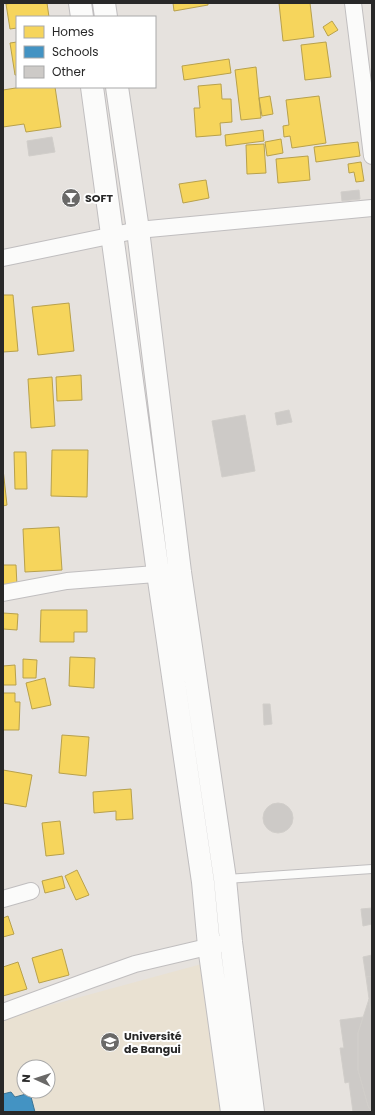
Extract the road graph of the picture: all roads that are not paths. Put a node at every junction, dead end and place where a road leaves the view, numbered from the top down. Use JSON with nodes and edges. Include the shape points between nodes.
{"nodes":[{"id":1,"x":80,"y":3,"type":"edge"},
{"id":2,"x":104,"y":3,"type":"edge"},
{"id":3,"x":353,"y":3,"type":"edge"},
{"id":4,"x":82,"y":16,"type":"edge"},
{"id":5,"x":106,"y":16,"type":"edge"},
{"id":6,"x":92,"y":88,"type":"edge"},
{"id":7,"x":116,"y":88,"type":"edge"},
{"id":8,"x":372,"y":156,"type":"edge"},
{"id":9,"x":372,"y":208,"type":"edge"},
{"id":10,"x":138,"y":230,"type":"junction"},
{"id":11,"x":112,"y":235,"type":"junction"},
{"id":12,"x":3,"y":258,"type":"edge"},
{"id":13,"x":180,"y":572,"type":"junction"},
{"id":14,"x":158,"y":573,"type":"junction"},
{"id":15,"x":3,"y":593,"type":"edge"},
{"id":16,"x":372,"y":869,"type":"edge"},
{"id":17,"x":226,"y":879,"type":"junction"},
{"id":18,"x":31,"y":891,"type":"dead end"},
{"id":19,"x":3,"y":899,"type":"edge"},
{"id":20,"x":232,"y":942,"type":"junction"},
{"id":21,"x":209,"y":946,"type":"junction"},
{"id":22,"x":3,"y":1012,"type":"edge"},
{"id":23,"x":232,"y":1112,"type":"edge"},
{"id":24,"x":253,"y":1112,"type":"edge"}],
"edges":[{"from":1,"to":4,"type":"street"},
{"from":2,"to":5,"type":"street"},
{"from":3,"to":8,"type":"street"},
{"from":6,"to":11,"type":"street"},
{"from":7,"to":10,"type":"street"},
{"from":9,"to":10,"type":"street"},
{"from":10,"to":11,"type":"street"},
{"from":10,"to":13,"type":"street"},
{"from":11,"to":12,"type":"street"},
{"from":11,"to":14,"type":"street"},
{"from":13,"to":14,"type":"street"},
{"from":13,"to":17,"type":"street"},
{"from":14,"to":15,"type":"street","via":[[67,581]]},
{"from":14,"to":21,"type":"street","via":[[203,882]]},
{"from":16,"to":17,"type":"lane"},
{"from":17,"to":20,"type":"street"},
{"from":18,"to":19,"type":"street"},
{"from":20,"to":21,"type":"street"},
{"from":20,"to":24,"type":"street"},
{"from":21,"to":22,"type":"street","via":[[135,964]]},
{"from":21,"to":23,"type":"street"}]}
